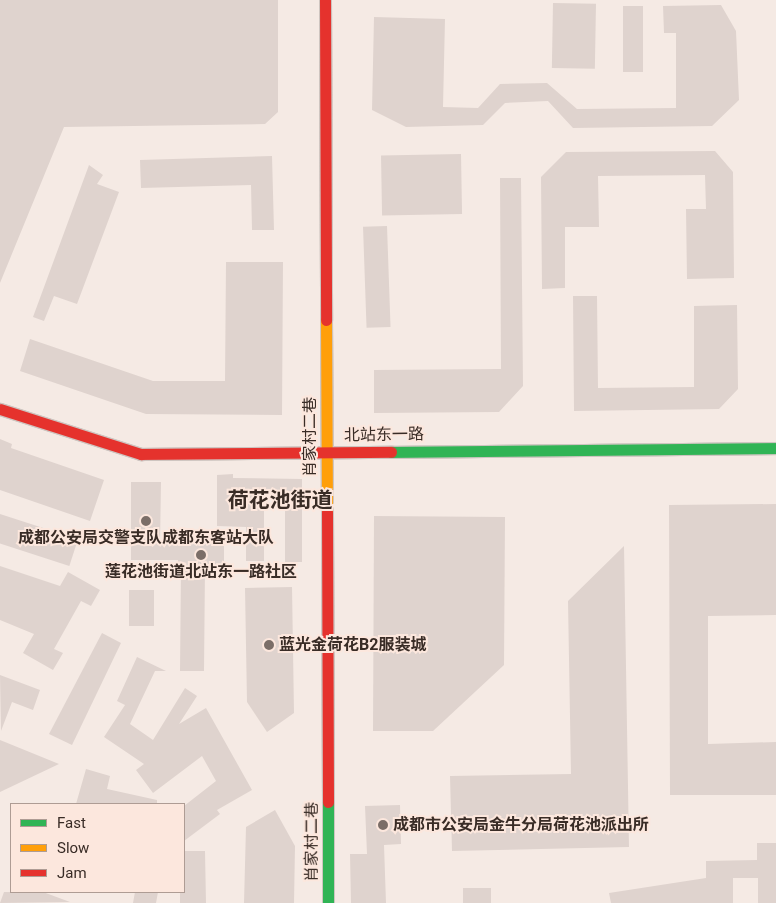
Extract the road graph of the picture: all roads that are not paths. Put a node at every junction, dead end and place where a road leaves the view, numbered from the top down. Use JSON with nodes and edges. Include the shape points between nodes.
{"nodes":[{"id":1,"x":325,"y":0,"type":"edge"},
{"id":2,"x":0,"y":409,"type":"edge"},
{"id":3,"x":776,"y":448,"type":"edge"},
{"id":4,"x":326,"y":452,"type":"junction"},
{"id":5,"x":328,"y":903,"type":"edge"}],
"edges":[{"from":1,"to":4,"type":"street","name":"肖家村二巷"},
{"from":2,"to":4,"type":"street","name":"北站东一路","via":[[141,454]]},
{"from":3,"to":4,"type":"street","name":"北站东一路"},
{"from":4,"to":5,"type":"street","name":"肖家村二巷"}]}
